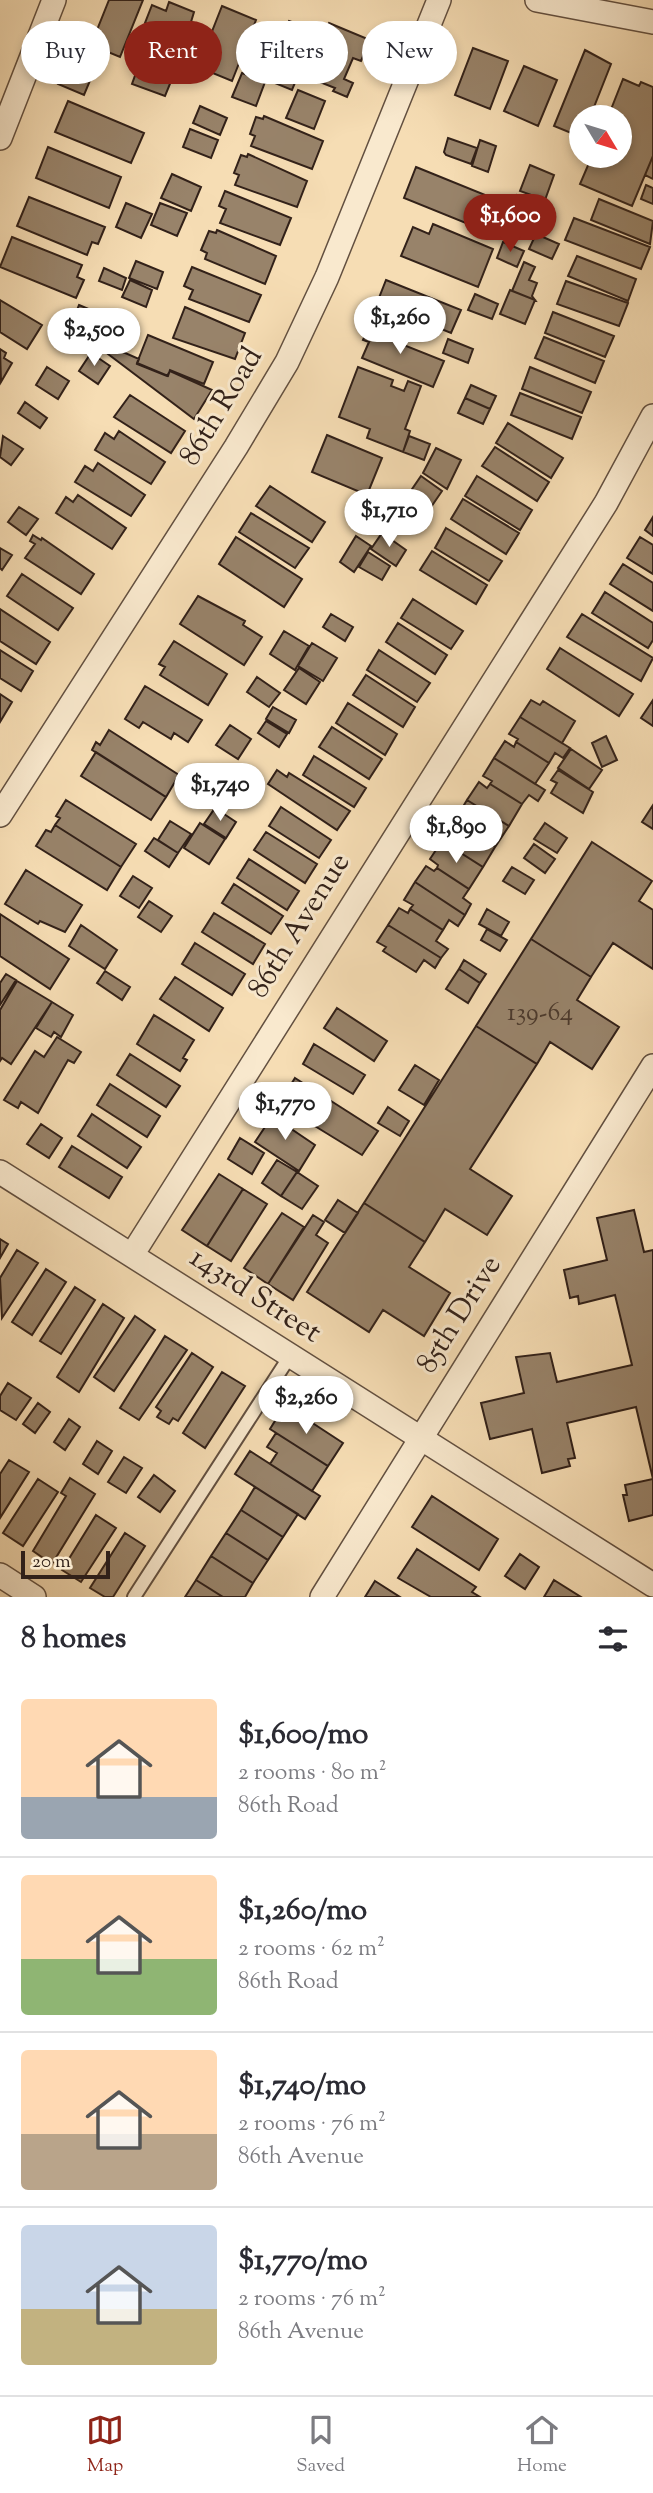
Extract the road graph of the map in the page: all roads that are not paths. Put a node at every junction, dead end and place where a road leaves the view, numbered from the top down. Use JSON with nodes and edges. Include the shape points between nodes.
{"nodes":[{"id":1,"x":54,"y":0,"type":"edge"},
{"id":2,"x":439,"y":0,"type":"edge"},
{"id":3,"x":537,"y":0,"type":"edge"},
{"id":4,"x":653,"y":22,"type":"edge"},
{"id":5,"x":0,"y":138,"type":"edge"},
{"id":6,"x":653,"y":416,"type":"edge"},
{"id":7,"x":0,"y":815,"type":"edge"},
{"id":8,"x":653,"y":1066,"type":"edge"},
{"id":9,"x":0,"y":1172,"type":"edge"},
{"id":10,"x":132,"y":1255,"type":"junction"},
{"id":11,"x":290,"y":1356,"type":"junction"},
{"id":12,"x":420,"y":1438,"type":"junction"},
{"id":13,"x":0,"y":1576,"type":"edge"},
{"id":14,"x":653,"y":1585,"type":"edge"},
{"id":15,"x":34,"y":1597,"type":"edge"},
{"id":16,"x":134,"y":1597,"type":"edge"},
{"id":17,"x":322,"y":1597,"type":"edge"}],
"edges":[{"from":1,"to":5,"type":"street"},
{"from":2,"to":7,"type":"street","name":"86th Road","via":[[327,277],[287,362]]},
{"from":3,"to":4,"type":"street"},
{"from":6,"to":10,"type":"street","name":"86th Avenue","via":[[599,514]]},
{"from":8,"to":12,"type":"street","name":"85th Drive"},
{"from":9,"to":10,"type":"street","name":"143rd Street"},
{"from":10,"to":11,"type":"street","name":"143rd Street"},
{"from":11,"to":12,"type":"street","name":"143rd Street"},
{"from":11,"to":16,"type":"lane"},
{"from":12,"to":14,"type":"street","name":"143rd Street"},
{"from":12,"to":17,"type":"street","name":"85th Drive"},
{"from":13,"to":15,"type":"street"}]}
